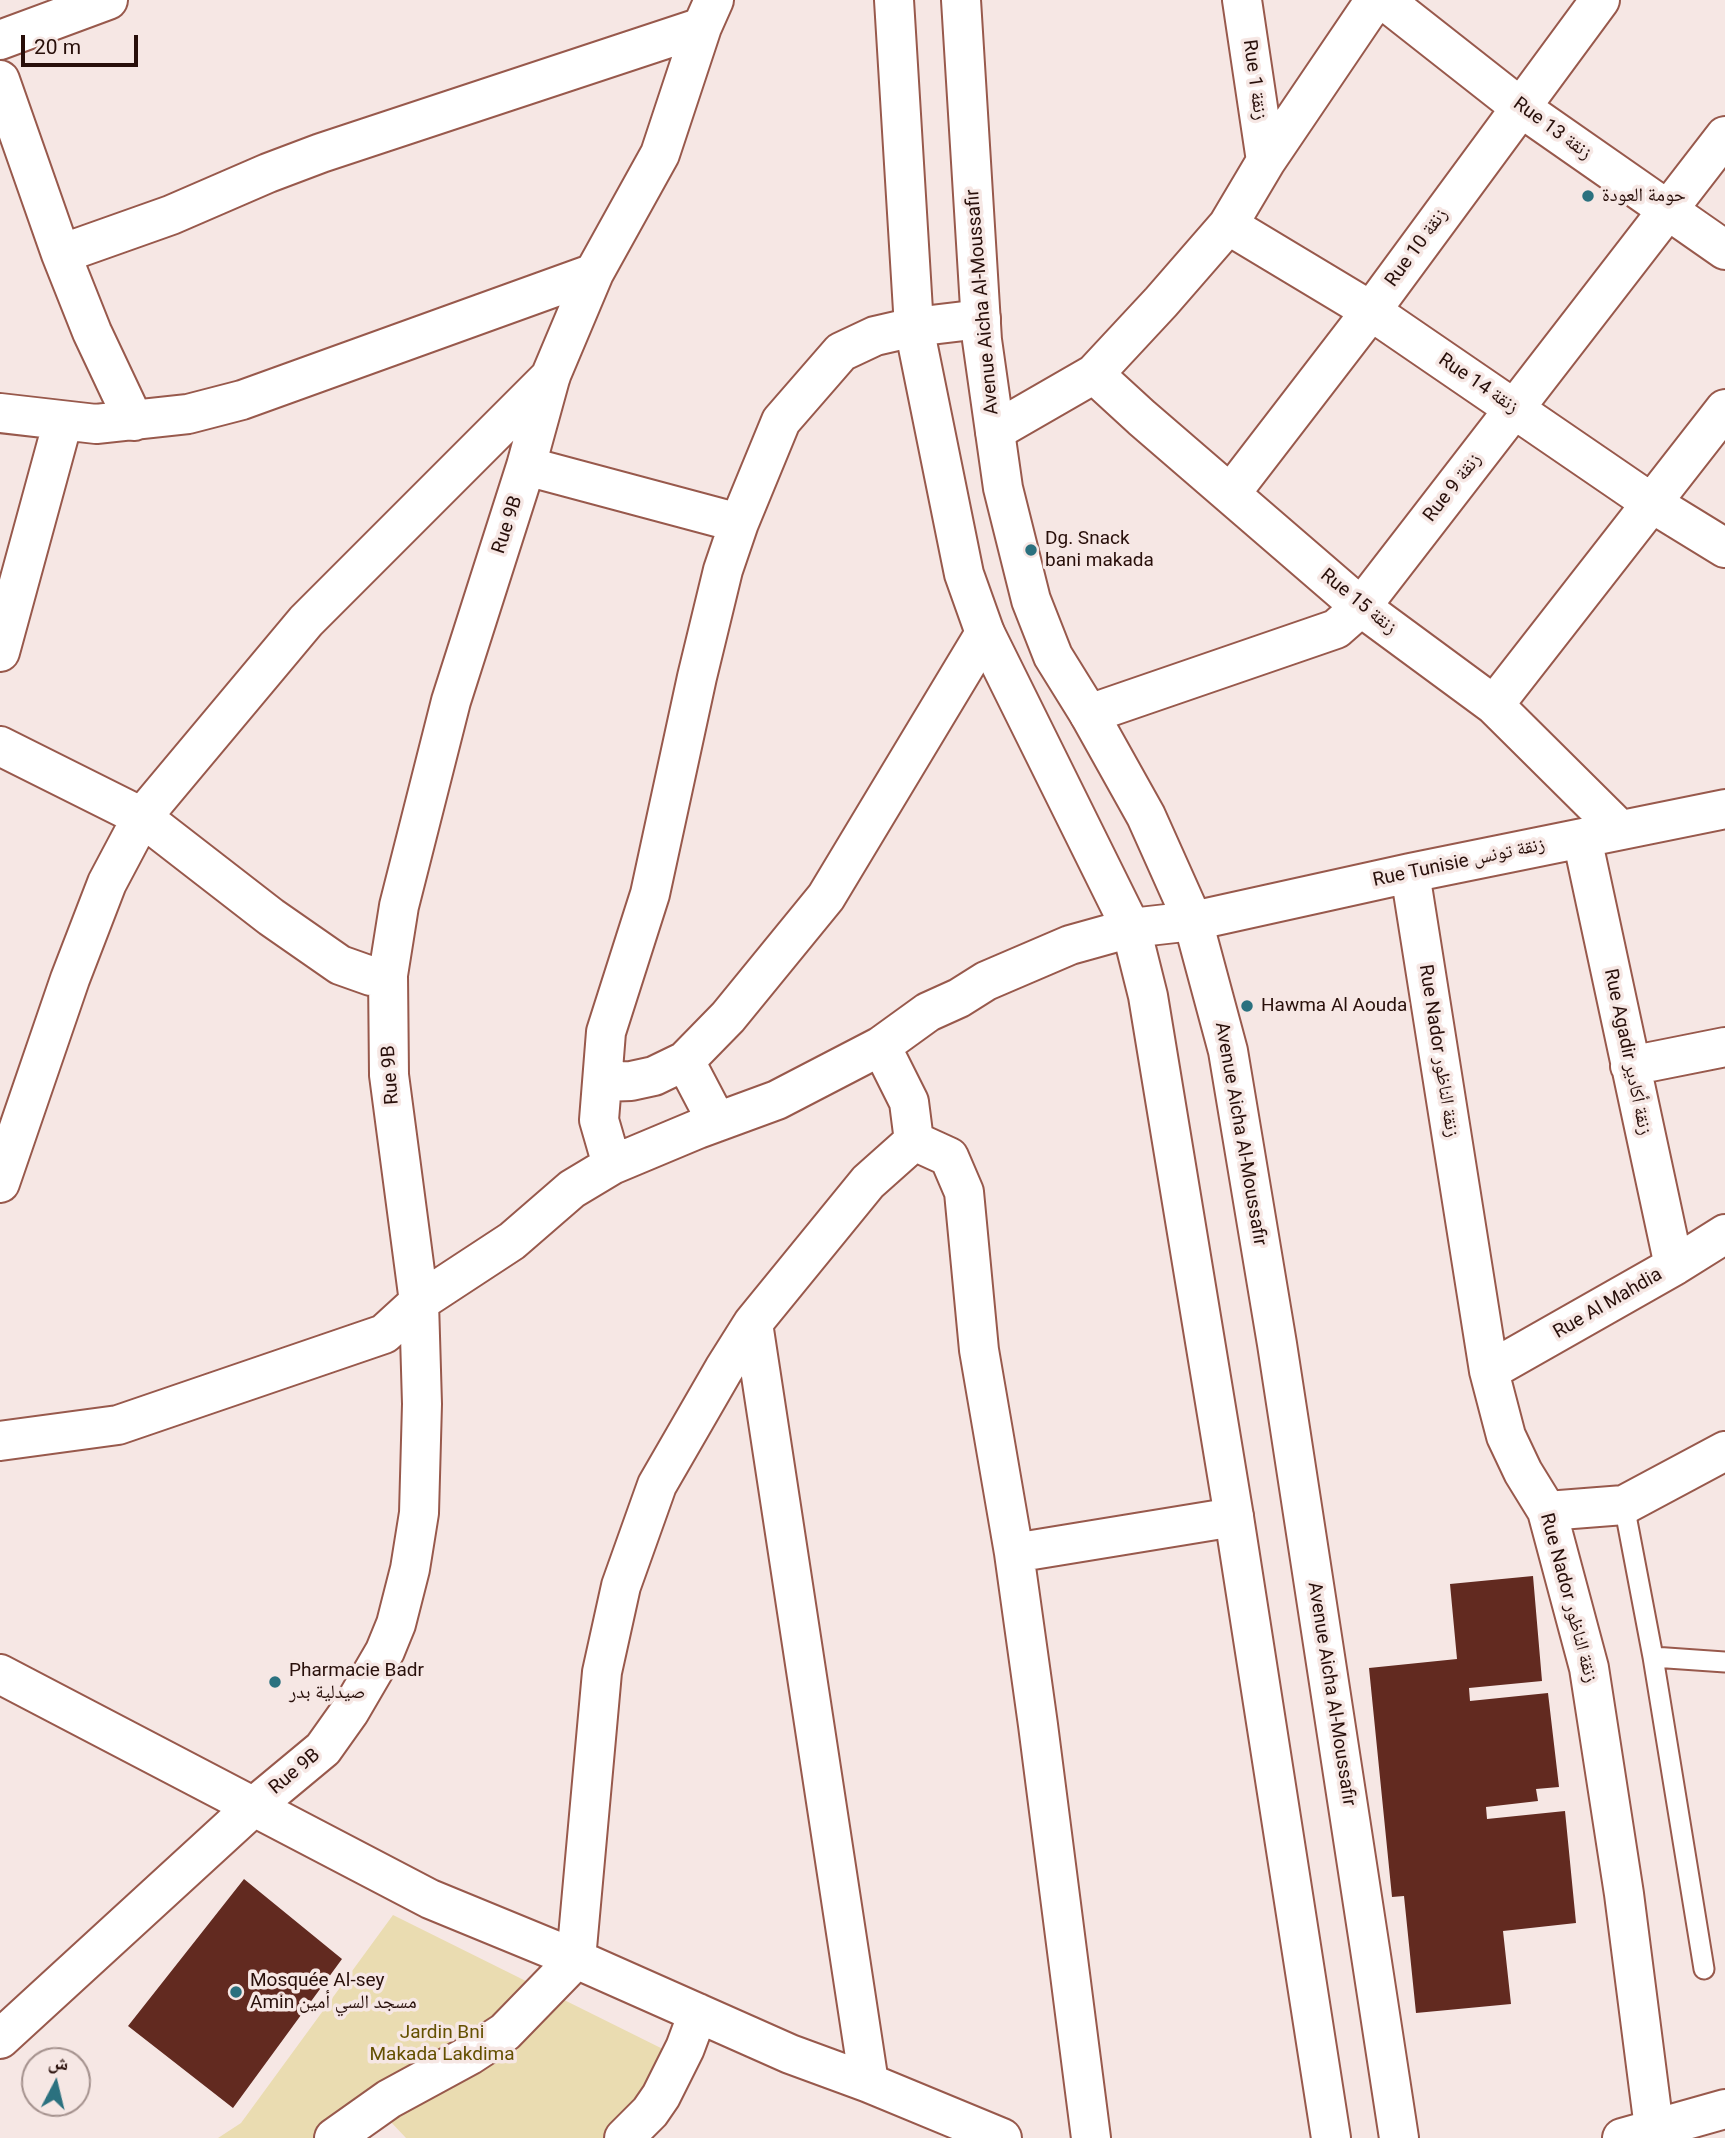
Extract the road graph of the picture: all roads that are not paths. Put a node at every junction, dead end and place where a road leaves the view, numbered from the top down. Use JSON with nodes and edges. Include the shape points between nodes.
{"nodes":[{"id":1,"x":108,"y":0,"type":"edge"},
{"id":2,"x":894,"y":0,"type":"edge"},
{"id":3,"x":961,"y":0,"type":"edge"},
{"id":4,"x":1242,"y":0,"type":"edge"},
{"id":5,"x":1375,"y":0,"type":"edge"},
{"id":6,"x":1384,"y":0,"type":"edge"},
{"id":7,"x":1600,"y":0,"type":"edge"},
{"id":8,"x":708,"y":14,"type":"edge"},
{"id":9,"x":0,"y":40,"type":"edge"},
{"id":10,"x":0,"y":80,"type":"edge"},
{"id":11,"x":1521,"y":107,"type":"junction"},
{"id":12,"x":1725,"y":136,"type":"edge"},
{"id":13,"x":1266,"y":160,"type":"junction"},
{"id":14,"x":1668,"y":211,"type":"junction"},
{"id":15,"x":1228,"y":225,"type":"junction"},
{"id":16,"x":1725,"y":250,"type":"edge"},
{"id":17,"x":61,"y":254,"type":"junction"},
{"id":18,"x":594,"y":272,"type":"junction"},
{"id":19,"x":1371,"y":311,"type":"junction"},
{"id":20,"x":981,"y":319,"type":"junction"},
{"id":21,"x":914,"y":327,"type":"junction"},
{"id":22,"x":1094,"y":373,"type":"junction"},
{"id":23,"x":551,"y":375,"type":"junction"},
{"id":24,"x":1515,"y":409,"type":"junction"},
{"id":25,"x":1725,"y":409,"type":"edge"},
{"id":26,"x":0,"y":413,"type":"edge"},
{"id":27,"x":63,"y":421,"type":"junction"},
{"id":28,"x":134,"y":421,"type":"junction"},
{"id":29,"x":995,"y":431,"type":"junction"},
{"id":30,"x":526,"y":466,"type":"junction"},
{"id":31,"x":1231,"y":493,"type":"junction"},
{"id":32,"x":1650,"y":502,"type":"junction"},
{"id":33,"x":739,"y":523,"type":"junction"},
{"id":34,"x":1725,"y":548,"type":"edge"},
{"id":35,"x":1361,"y":607,"type":"junction"},
{"id":36,"x":985,"y":633,"type":"junction"},
{"id":37,"x":0,"y":652,"type":"edge"},
{"id":38,"x":1494,"y":705,"type":"junction"},
{"id":39,"x":1089,"y":714,"type":"junction"},
{"id":40,"x":0,"y":746,"type":"edge"},
{"id":41,"x":1724,"y":807,"type":"edge"},
{"id":42,"x":142,"y":817,"type":"junction"},
{"id":43,"x":1620,"y":830,"type":"junction"},
{"id":44,"x":1582,"y":838,"type":"junction"},
{"id":45,"x":1410,"y":873,"type":"junction"},
{"id":46,"x":1193,"y":921,"type":"junction"},
{"id":47,"x":1131,"y":928,"type":"junction"},
{"id":48,"x":388,"y":975,"type":"junction"},
{"id":49,"x":881,"y":1046,"type":"junction"},
{"id":50,"x":1725,"y":1047,"type":"edge"},
{"id":51,"x":685,"y":1061,"type":"junction"},
{"id":52,"x":1630,"y":1066,"type":"junction"},
{"id":53,"x":603,"y":1082,"type":"junction"},
{"id":54,"x":717,"y":1122,"type":"junction"},
{"id":55,"x":914,"y":1140,"type":"junction"},
{"id":56,"x":3,"y":1163,"type":"edge"},
{"id":57,"x":612,"y":1166,"type":"junction"},
{"id":58,"x":1725,"y":1234,"type":"edge"},
{"id":59,"x":1674,"y":1266,"type":"junction"},
{"id":60,"x":419,"y":1302,"type":"junction"},
{"id":61,"x":753,"y":1323,"type":"junction"},
{"id":62,"x":1489,"y":1371,"type":"junction"},
{"id":63,"x":0,"y":1441,"type":"edge"},
{"id":64,"x":1725,"y":1451,"type":"edge"},
{"id":65,"x":1624,"y":1505,"type":"junction"},
{"id":66,"x":1547,"y":1511,"type":"junction"},
{"id":67,"x":1234,"y":1517,"type":"junction"},
{"id":68,"x":1014,"y":1553,"type":"junction"},
{"id":69,"x":1653,"y":1657,"type":"junction"},
{"id":70,"x":1725,"y":1662,"type":"edge"},
{"id":71,"x":0,"y":1674,"type":"edge"},
{"id":72,"x":252,"y":1808,"type":"junction"},
{"id":73,"x":576,"y":1959,"type":"junction"},
{"id":74,"x":1704,"y":1969,"type":"dead end"},
{"id":75,"x":698,"y":2013,"type":"junction"},
{"id":76,"x":0,"y":2039,"type":"edge"},
{"id":77,"x":869,"y":2083,"type":"junction"},
{"id":78,"x":1725,"y":2109,"type":"edge"},
{"id":79,"x":1638,"y":2133,"type":"edge"},
{"id":80,"x":631,"y":2135,"type":"edge"},
{"id":81,"x":991,"y":2136,"type":"edge"},
{"id":82,"x":334,"y":2138,"type":"edge"},
{"id":83,"x":1091,"y":2138,"type":"edge"},
{"id":84,"x":1331,"y":2138,"type":"edge"},
{"id":85,"x":1399,"y":2138,"type":"edge"}],
"edges":[{"from":1,"to":9,"type":"street"},
{"from":2,"to":21,"type":"street"},
{"from":3,"to":20,"type":"street","name":"Avenue Aicha Al-Moussafir"},
{"from":4,"to":13,"type":"street","name":"Rue 1 زنقة"},
{"from":5,"to":13,"type":"street"},
{"from":6,"to":11,"type":"street","name":"Rue 13 زنقة"},
{"from":7,"to":11,"type":"street","name":"Rue 10 زنقة"},
{"from":8,"to":17,"type":"street","via":[[321,153]]},
{"from":8,"to":18,"type":"street","name":"Rue 9B","via":[[660,154]]},
{"from":10,"to":17,"type":"street"},
{"from":11,"to":14,"type":"street","name":"Rue 13 زنقة"},
{"from":11,"to":19,"type":"street","name":"Rue 10 زنقة"},
{"from":12,"to":14,"type":"street","name":"Rue 9 زنقة"},
{"from":13,"to":15,"type":"street"},
{"from":14,"to":16,"type":"street","name":"Rue 13 زنقة"},
{"from":14,"to":24,"type":"street","name":"Rue 9 زنقة"},
{"from":15,"to":19,"type":"street","name":"Rue 14 زنقة"},
{"from":15,"to":22,"type":"street"},
{"from":17,"to":28,"type":"street"},
{"from":18,"to":23,"type":"street","name":"Rue 9B"},
{"from":18,"to":28,"type":"street","via":[[243,400]]},
{"from":19,"to":24,"type":"street","name":"Rue 14 زنقة"},
{"from":19,"to":31,"type":"street","name":"Rue 10 زنقة"},
{"from":20,"to":21,"type":"street"},
{"from":20,"to":29,"type":"street","name":"Avenue Aicha Al-Moussafir"},
{"from":21,"to":33,"type":"street","via":[[875,336],[841,352],[802,394],[781,421]]},
{"from":21,"to":36,"type":"street","via":[[964,574]]},
{"from":22,"to":29,"type":"street"},
{"from":22,"to":31,"type":"street","name":"Rue 15 زنقة"},
{"from":23,"to":30,"type":"street","name":"Rue 9B"},
{"from":23,"to":42,"type":"street","via":[[306,621]]},
{"from":24,"to":32,"type":"street","name":"Rue 14 زنقة"},
{"from":24,"to":35,"type":"street","name":"Rue 9 زنقة"},
{"from":25,"to":32,"type":"street"},
{"from":26,"to":27,"type":"street"},
{"from":27,"to":28,"type":"street"},
{"from":27,"to":37,"type":"street"},
{"from":29,"to":39,"type":"street","name":"Avenue Aicha Al-Moussafir","via":[[1003,488],[1031,600],[1053,656]]},
{"from":30,"to":33,"type":"street"},
{"from":30,"to":48,"type":"street","name":"Rue 9B","via":[[451,701],[399,906]]},
{"from":31,"to":35,"type":"street","name":"Rue 15 زنقة"},
{"from":32,"to":34,"type":"street","name":"Rue 14 زنقة"},
{"from":32,"to":38,"type":"street"},
{"from":33,"to":53,"type":"street","via":[[696,677],[650,894],[606,1032]]},
{"from":35,"to":38,"type":"street","name":"Rue 15 زنقة"},
{"from":35,"to":39,"type":"street","name":"Rue 9 زنقة","via":[[1336,629]]},
{"from":36,"to":47,"type":"street"},
{"from":36,"to":51,"type":"street","via":[[826,897],[728,1017]]},
{"from":38,"to":43,"type":"street","name":"Rue 15 زنقة"},
{"from":39,"to":46,"type":"street","name":"Avenue Aicha Al-Moussafir","via":[[1146,816]]},
{"from":40,"to":42,"type":"street"},
{"from":41,"to":43,"type":"street","name":"Rue Tunisie زنقة تونس"},
{"from":42,"to":48,"type":"street","via":[[321,952],[358,973]]},
{"from":42,"to":56,"type":"street","via":[[107,883]]},
{"from":43,"to":44,"type":"street","name":"Rue Tunisie زنقة تونس"},
{"from":44,"to":45,"type":"street","name":"Rue Tunisie زنقة تونس"},
{"from":44,"to":52,"type":"street","name":"Rue Agadir زنقة أكادير"},
{"from":45,"to":46,"type":"street","name":"Rue Tunisie زنقة تونس"},
{"from":45,"to":62,"type":"street","name":"Rue Nador زنقة الناظور"},
{"from":46,"to":47,"type":"street","name":"Rue Tunisie زنقة تونس"},
{"from":46,"to":85,"type":"street","name":"Avenue Aicha Al-Moussafir","via":[[1228,1051]]},
{"from":47,"to":49,"type":"street","name":"Rue Tunisie زنقة تونس","via":[[1070,945],[986,981],[928,1012]]},
{"from":47,"to":67,"type":"street","via":[[1148,996]]},
{"from":48,"to":60,"type":"street","name":"Rue 9B","via":[[389,1075]]},
{"from":49,"to":54,"type":"street","name":"Rue Tunisie زنقة تونس","via":[[777,1100]]},
{"from":49,"to":55,"type":"street","via":[[909,1102]]},
{"from":50,"to":52,"type":"street"},
{"from":51,"to":53,"type":"street","via":[[654,1076]]},
{"from":51,"to":54,"type":"street"},
{"from":52,"to":59,"type":"street","name":"Rue Agadir زنقة أكادير"},
{"from":53,"to":57,"type":"street","via":[[599,1120]]},
{"from":54,"to":57,"type":"street","name":"Rue Tunisie زنقة تونس"},
{"from":55,"to":61,"type":"street","via":[[868,1182]]},
{"from":55,"to":68,"type":"street","via":[[949,1157],[964,1192],[979,1350]]},
{"from":57,"to":60,"type":"street","name":"Rue Tunisie زنقة تونس","via":[[572,1189],[512,1241]]},
{"from":58,"to":59,"type":"street","name":"Rue Al Mahdia"},
{"from":59,"to":62,"type":"street","name":"Rue Al Mahdia"},
{"from":60,"to":63,"type":"street","name":"Rue Tunisie زنقة تونس","via":[[384,1334],[118,1425]]},
{"from":60,"to":72,"type":"street","name":"Rue 9B","via":[[419,1513],[396,1623],[385,1651],[323,1749]]},
{"from":61,"to":73,"type":"street","via":[[657,1485],[621,1587],[602,1672]]},
{"from":61,"to":77,"type":"street"},
{"from":62,"to":66,"type":"street","name":"Rue Nador زنقة الناظور","via":[[1506,1436]]},
{"from":64,"to":65,"type":"street"},
{"from":65,"to":66,"type":"street"},
{"from":65,"to":69,"type":"lane"},
{"from":66,"to":79,"type":"street","name":"Rue Nador زنقة الناظور","via":[[1589,1668],[1624,1894]]},
{"from":67,"to":68,"type":"street"},
{"from":67,"to":84,"type":"street"},
{"from":68,"to":83,"type":"street"},
{"from":69,"to":70,"type":"lane"},
{"from":69,"to":74,"type":"lane"},
{"from":71,"to":72,"type":"street"},
{"from":72,"to":73,"type":"street","via":[[430,1899]]},
{"from":72,"to":76,"type":"street","name":"Rue 9B"},
{"from":73,"to":75,"type":"street"},
{"from":73,"to":82,"type":"street","via":[[505,2032],[389,2099]]},
{"from":75,"to":77,"type":"street"},
{"from":75,"to":80,"type":"street","via":[[661,2096]]},
{"from":77,"to":81,"type":"street"},
{"from":78,"to":79,"type":"street"}]}
